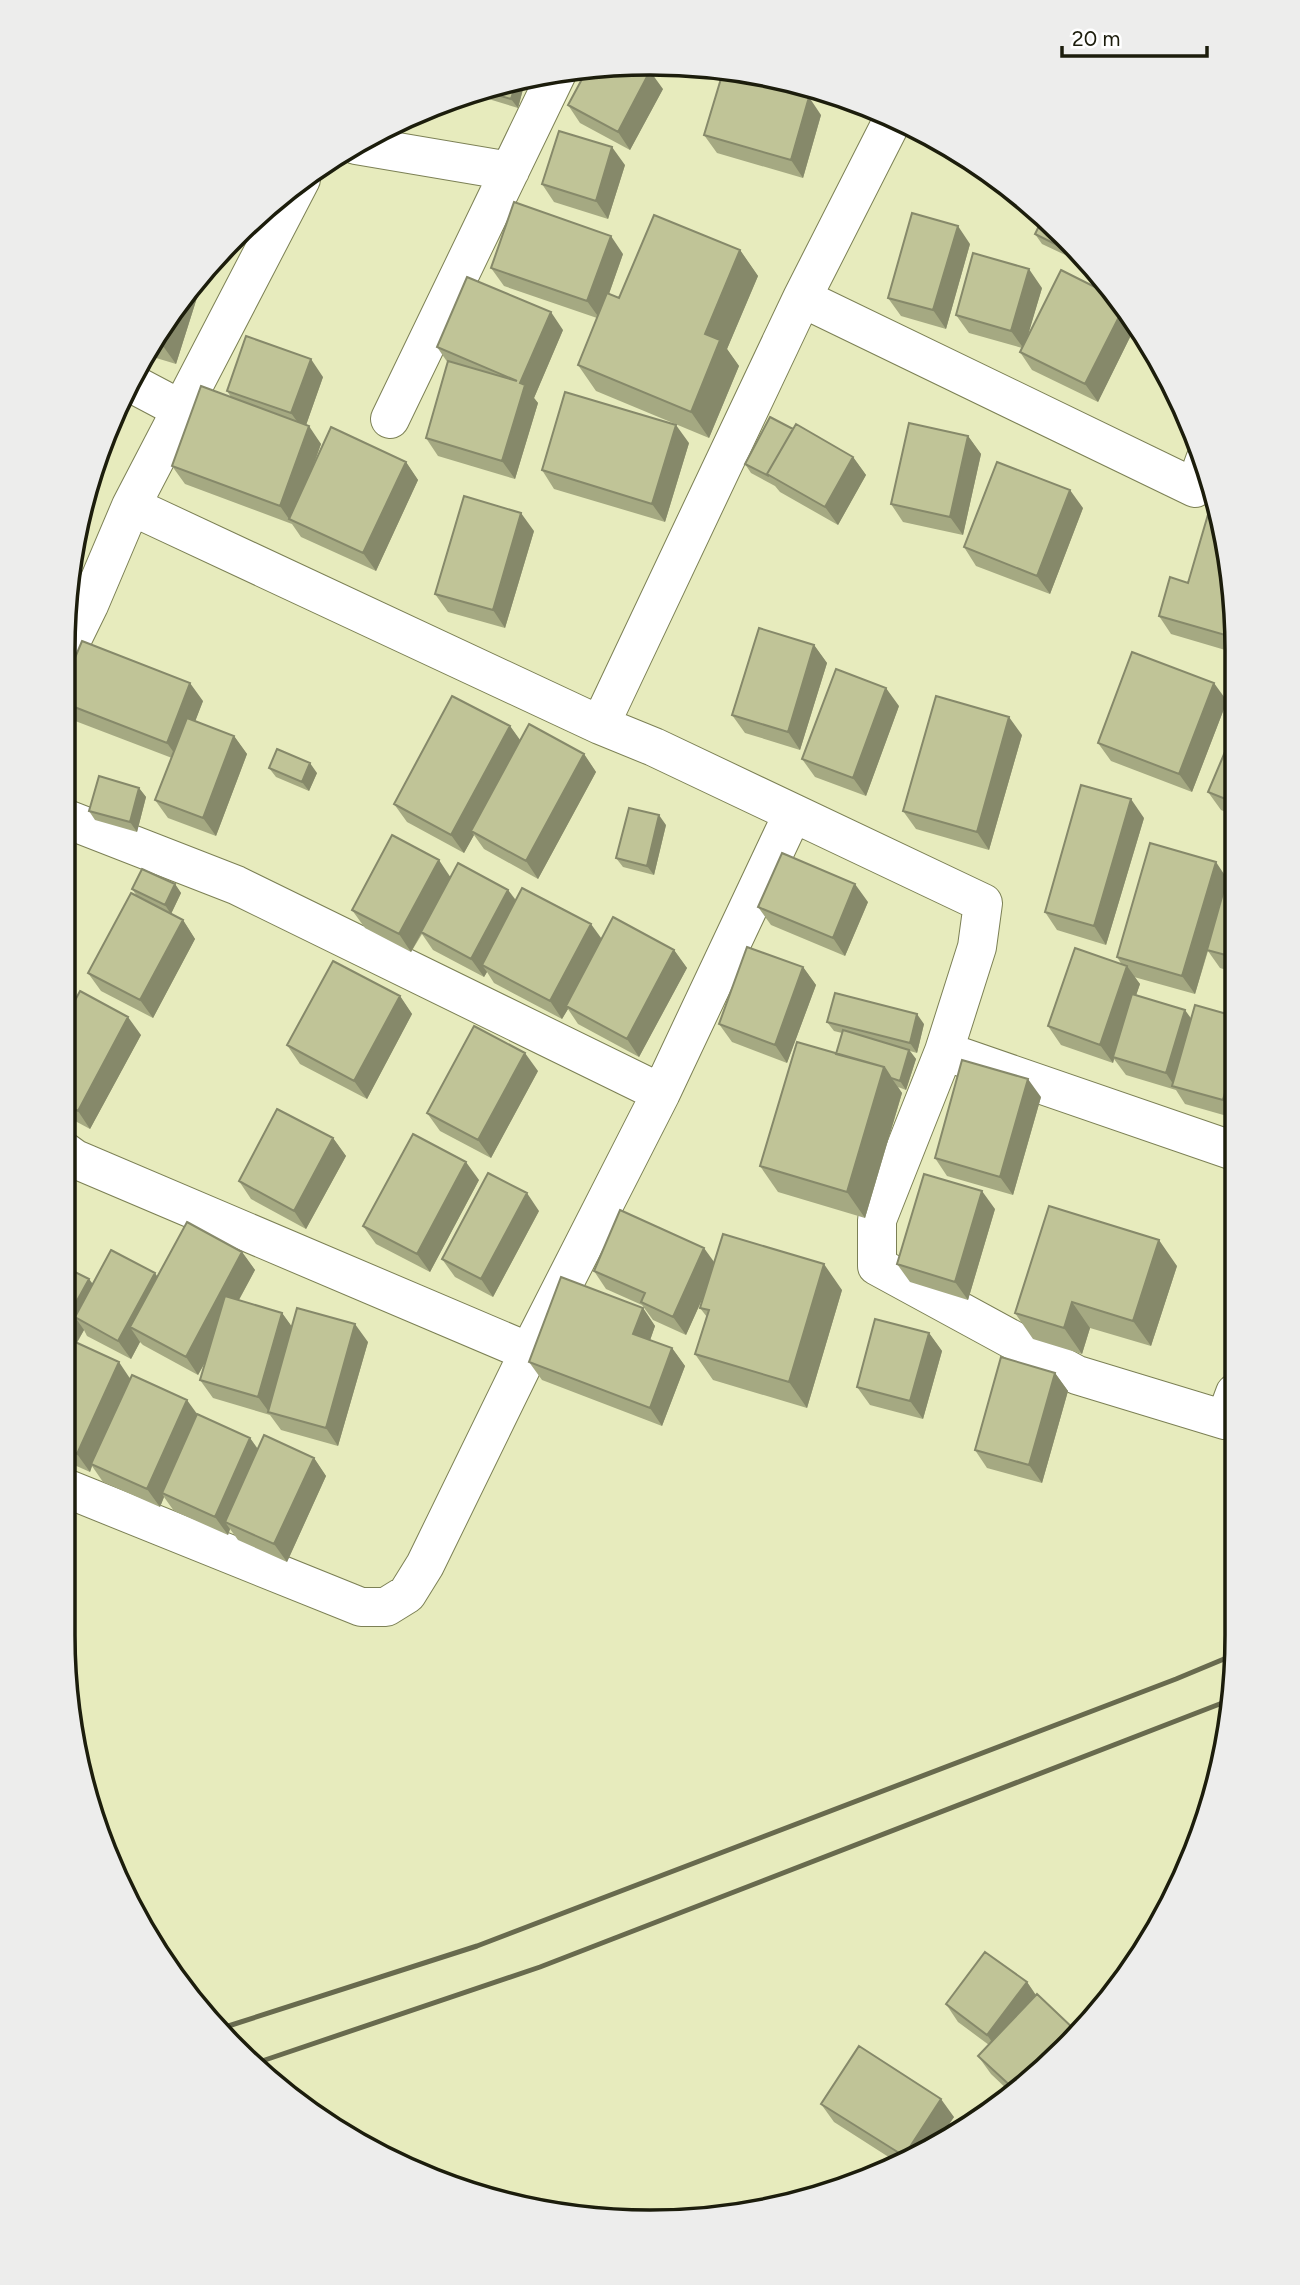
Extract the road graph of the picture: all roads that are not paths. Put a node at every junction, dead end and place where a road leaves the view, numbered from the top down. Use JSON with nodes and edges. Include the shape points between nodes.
{"nodes":[{"id":1,"x":552,"y":84,"type":"edge"},
{"id":2,"x":889,"y":128,"type":"edge"},
{"id":3,"x":372,"y":148,"type":"edge"},
{"id":4,"x":510,"y":171,"type":"junction"},
{"id":5,"x":288,"y":204,"type":"edge"},
{"id":6,"x":802,"y":298,"type":"junction"},
{"id":7,"x":139,"y":387,"type":"edge"},
{"id":8,"x":182,"y":410,"type":"junction"},
{"id":9,"x":390,"y":419,"type":"dead end"},
{"id":10,"x":1198,"y":479,"type":"edge"},
{"id":11,"x":131,"y":506,"type":"junction"},
{"id":12,"x":75,"y":633,"type":"edge"},
{"id":13,"x":600,"y":725,"type":"junction"},
{"id":14,"x":793,"y":813,"type":"junction"},
{"id":15,"x":75,"y":822,"type":"edge"},
{"id":16,"x":944,"y":1051,"type":"junction"},
{"id":17,"x":661,"y":1093,"type":"junction"},
{"id":18,"x":1225,"y":1148,"type":"edge"},
{"id":19,"x":75,"y":1159,"type":"edge"},
{"id":20,"x":529,"y":1352,"type":"junction"},
{"id":21,"x":1225,"y":1420,"type":"edge"},
{"id":22,"x":75,"y":1492,"type":"edge"}],
"edges":[{"from":1,"to":4,"type":"street"},
{"from":2,"to":6,"type":"street"},
{"from":3,"to":4,"type":"street"},
{"from":4,"to":9,"type":"street"},
{"from":5,"to":8,"type":"street"},
{"from":6,"to":10,"type":"street","via":[[1195,488]]},
{"from":6,"to":13,"type":"street"},
{"from":7,"to":8,"type":"street"},
{"from":8,"to":11,"type":"street"},
{"from":11,"to":12,"type":"street"},
{"from":11,"to":13,"type":"street"},
{"from":13,"to":14,"type":"street"},
{"from":14,"to":16,"type":"street","via":[[983,903],[976,947]]},
{"from":14,"to":17,"type":"street"},
{"from":15,"to":17,"type":"street","via":[[236,886]]},
{"from":16,"to":18,"type":"street"},
{"from":16,"to":21,"type":"street","via":[[877,1220],[877,1266],[1077,1375]]},
{"from":17,"to":20,"type":"street"},
{"from":19,"to":20,"type":"street"},
{"from":20,"to":22,"type":"street","via":[[425,1565],[407,1594],[386,1607],[361,1607]]}]}
